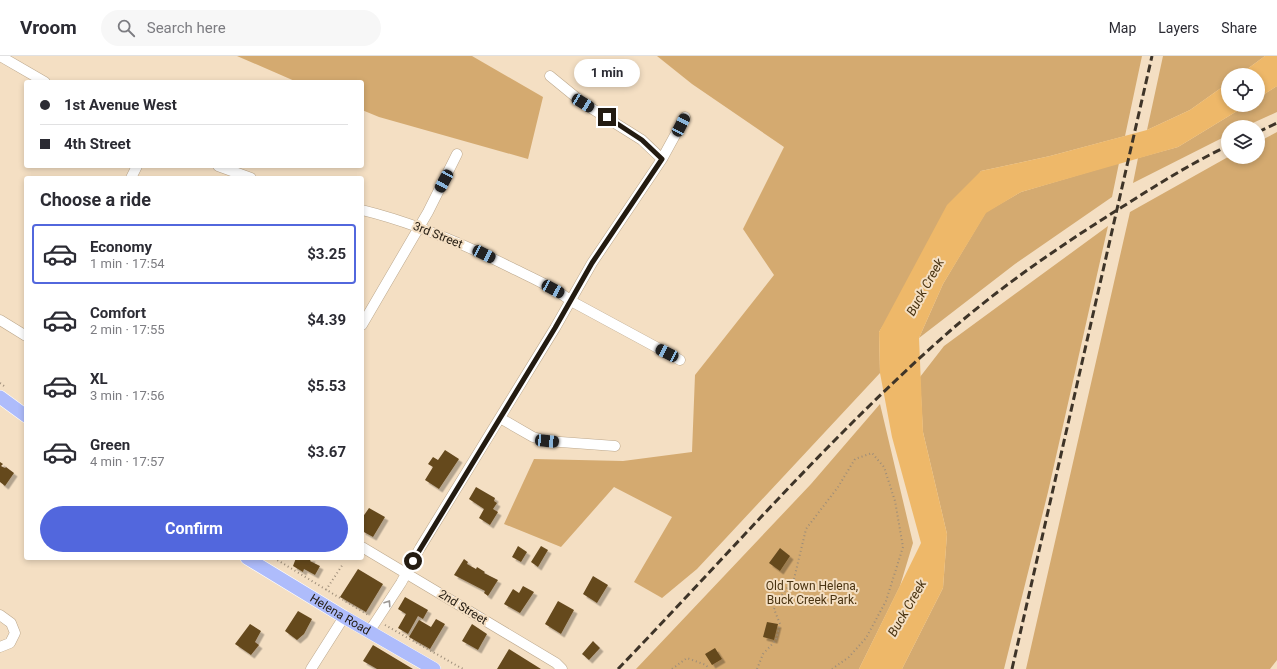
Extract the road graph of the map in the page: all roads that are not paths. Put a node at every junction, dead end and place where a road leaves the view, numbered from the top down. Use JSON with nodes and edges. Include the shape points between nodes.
{"nodes":[{"id":1,"x":0,"y":56,"type":"edge"},
{"id":2,"x":550,"y":76,"type":"dead end"},
{"id":3,"x":42,"y":80,"type":"edge"},
{"id":4,"x":686,"y":117,"type":"dead end"},
{"id":5,"x":458,"y":154,"type":"dead end"},
{"id":6,"x":662,"y":159,"type":"junction"},
{"id":7,"x":224,"y":168,"type":"edge"},
{"id":8,"x":246,"y":176,"type":"edge"},
{"id":9,"x":364,"y":211,"type":"edge"},
{"id":10,"x":419,"y":226,"type":"junction"},
{"id":11,"x":571,"y":301,"type":"junction"},
{"id":12,"x":0,"y":320,"type":"edge"},
{"id":13,"x":364,"y":322,"type":"edge"},
{"id":14,"x":24,"y":335,"type":"edge"},
{"id":15,"x":680,"y":360,"type":"dead end"},
{"id":16,"x":0,"y":397,"type":"edge"},
{"id":17,"x":6,"y":405,"type":"edge"},
{"id":18,"x":24,"y":415,"type":"edge"},
{"id":19,"x":500,"y":418,"type":"junction"},
{"id":20,"x":615,"y":446,"type":"dead end"},
{"id":21,"x":364,"y":548,"type":"edge"},
{"id":22,"x":251,"y":560,"type":"edge"},
{"id":23,"x":406,"y":573,"type":"junction"},
{"id":24,"x":0,"y":615,"type":"edge"},
{"id":25,"x":344,"y":617,"type":"junction"},
{"id":26,"x":369,"y":632,"type":"junction"},
{"id":27,"x":0,"y":647,"type":"edge"},
{"id":28,"x":311,"y":669,"type":"edge"},
{"id":29,"x":434,"y":669,"type":"edge"},
{"id":30,"x":562,"y":669,"type":"edge"}],
"edges":[{"from":1,"to":3,"type":"street"},
{"from":2,"to":6,"type":"street","via":[[583,103],[642,140]]},
{"from":4,"to":6,"type":"street"},
{"from":5,"to":10,"type":"street"},
{"from":6,"to":11,"type":"street","via":[[612,230]]},
{"from":7,"to":8,"type":"street"},
{"from":9,"to":10,"type":"street","name":"3rd Street"},
{"from":10,"to":11,"type":"street","name":"3rd Street","via":[[459,242],[526,275]]},
{"from":10,"to":13,"type":"street"},
{"from":11,"to":15,"type":"street","name":"3rd Street"},
{"from":11,"to":19,"type":"street"},
{"from":12,"to":14,"type":"street"},
{"from":16,"to":17,"type":"main road"},
{"from":17,"to":18,"type":"main road"},
{"from":19,"to":20,"type":"street","via":[[533,437],[547,441]]},
{"from":19,"to":23,"type":"street"},
{"from":21,"to":23,"type":"street","name":"2nd Street"},
{"from":22,"to":25,"type":"main road","name":"Helena Road"},
{"from":26,"to":23,"type":"street","one_way":true},
{"from":23,"to":30,"type":"street","name":"2nd Street"},
{"from":24,"to":27,"type":"street","via":[[11,623],[15,633],[10,643]]},
{"from":25,"to":26,"type":"main road","name":"Helena Road"},
{"from":25,"to":28,"type":"street"},
{"from":26,"to":29,"type":"main road","name":"Helena Road"}]}
